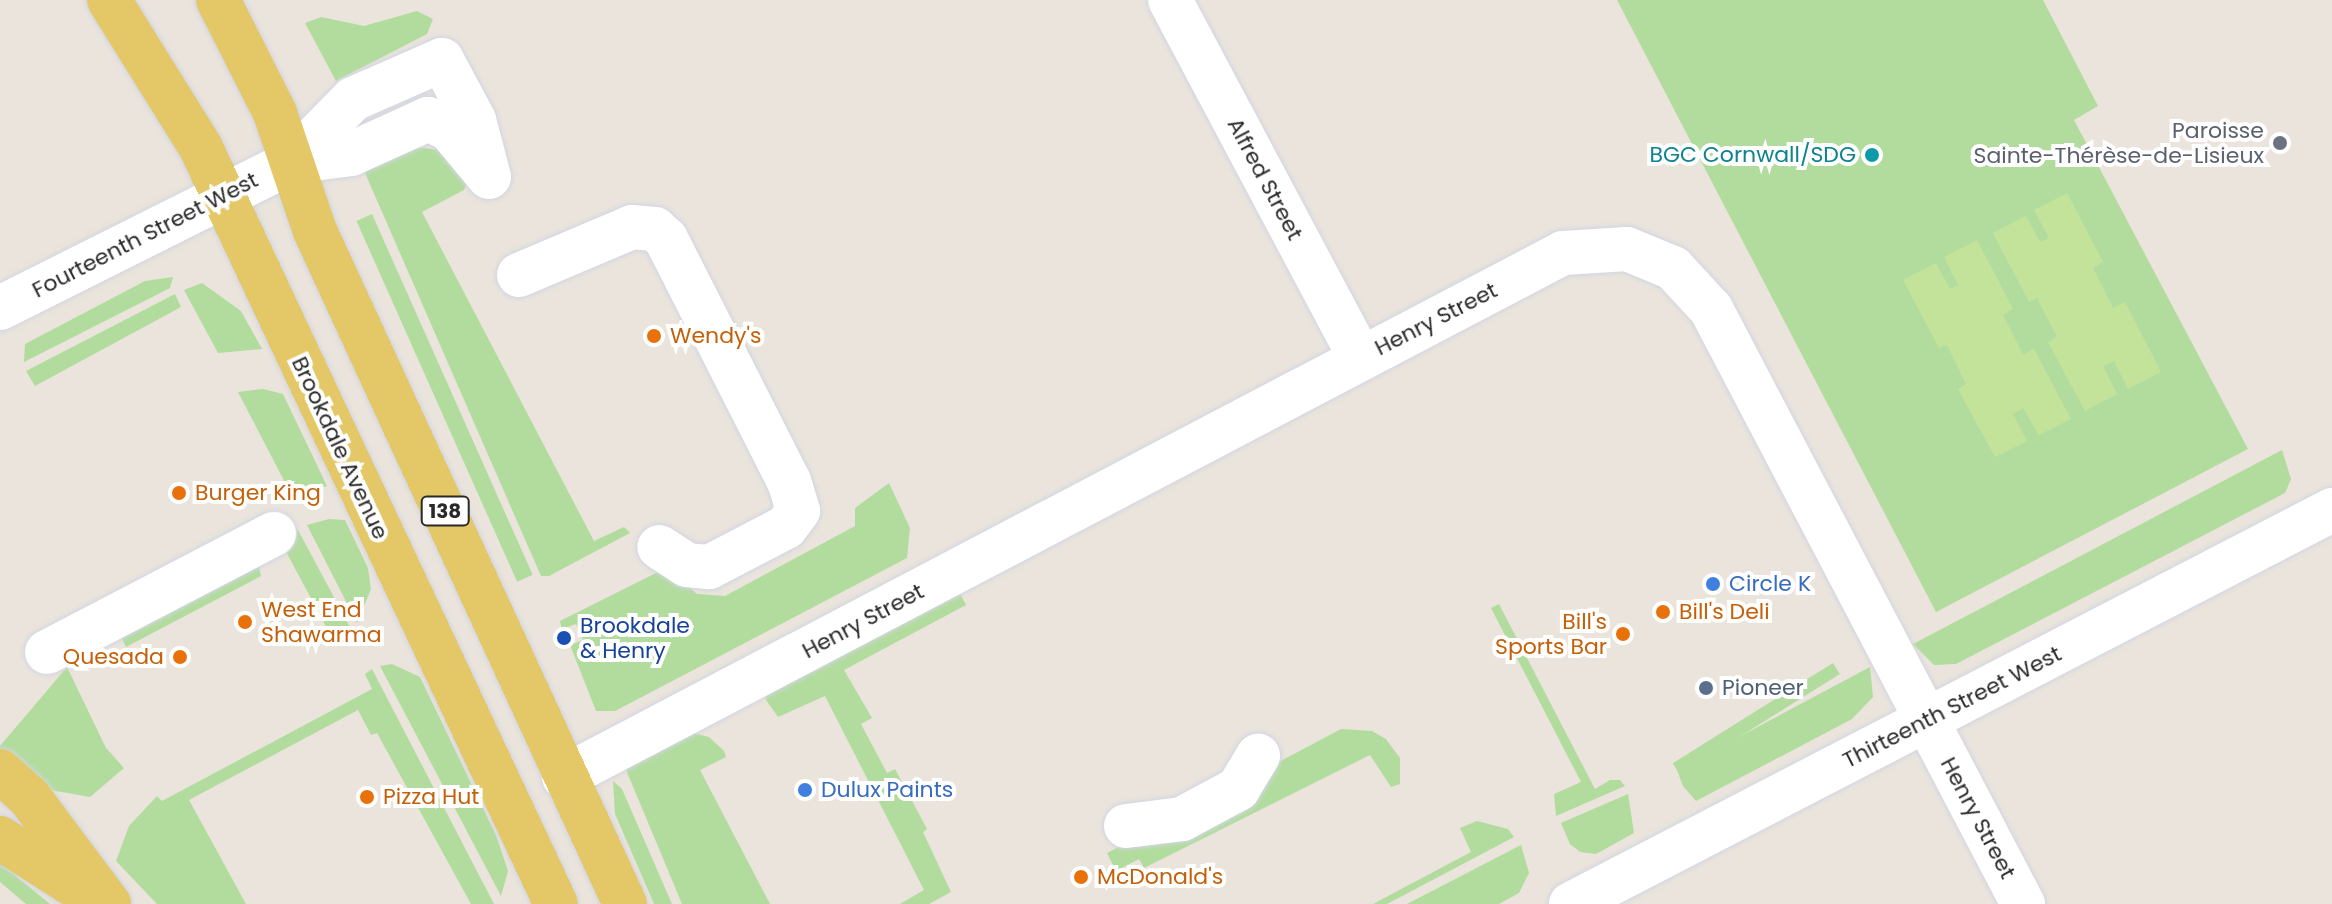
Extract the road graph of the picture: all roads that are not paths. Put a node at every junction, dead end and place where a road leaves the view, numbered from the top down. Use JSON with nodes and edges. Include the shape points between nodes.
{"nodes":[{"id":1,"x":109,"y":0,"type":"edge"},
{"id":2,"x":218,"y":0,"type":"edge"},
{"id":3,"x":1170,"y":0,"type":"edge"},
{"id":4,"x":291,"y":162,"type":"junction"},
{"id":5,"x":223,"y":195,"type":"junction"},
{"id":6,"x":519,"y":275,"type":"dead end"},
{"id":7,"x":0,"y":308,"type":"edge"},
{"id":8,"x":1360,"y":357,"type":"junction"},
{"id":9,"x":2332,"y":510,"type":"edge"},
{"id":10,"x":274,"y":534,"type":"dead end"},
{"id":11,"x":659,"y":547,"type":"dead end"},
{"id":12,"x":47,"y":652,"type":"dead end"},
{"id":13,"x":1927,"y":721,"type":"junction"},
{"id":14,"x":1258,"y":756,"type":"dead end"},
{"id":15,"x":0,"y":771,"type":"edge"},
{"id":16,"x":564,"y":777,"type":"junction"},
{"id":17,"x":1126,"y":826,"type":"dead end"},
{"id":18,"x":0,"y":838,"type":"edge"},
{"id":19,"x":102,"y":904,"type":"edge"},
{"id":20,"x":109,"y":904,"type":"edge"},
{"id":21,"x":556,"y":904,"type":"edge"},
{"id":22,"x":625,"y":904,"type":"edge"},
{"id":23,"x":1571,"y":904,"type":"edge"},
{"id":24,"x":2023,"y":904,"type":"edge"}],
"edges":[{"from":1,"to":5,"type":"main road","name":"Brookdale Avenue","via":[[201,148]]},
{"from":2,"to":4,"type":"main road","number":"138","via":[[275,113]]},
{"from":3,"to":8,"type":"street","name":"Alfred Street"},
{"from":4,"to":5,"type":"street","name":"Fourteenth Street West"},
{"from":4,"to":16,"type":"main road","number":"138","via":[[315,231]]},
{"from":5,"to":7,"type":"street","name":"Fourteenth Street West"},
{"from":5,"to":21,"type":"main road","name":"Brookdale Avenue"},
{"from":6,"to":11,"type":"street","via":[[632,227],[655,229],[673,253],[789,481],[798,511],[786,527],[709,567],[687,565]]},
{"from":8,"to":13,"type":"street","name":"Henry Street","via":[[1563,253],[1627,249],[1673,268],[1711,309]]},
{"from":8,"to":16,"type":"street","name":"Henry Street"},
{"from":9,"to":13,"type":"street","name":"Thirteenth Street West"},
{"from":10,"to":12,"type":"street"},
{"from":13,"to":23,"type":"street","name":"Thirteenth Street West"},
{"from":13,"to":24,"type":"street","name":"Henry Street"},
{"from":14,"to":17,"type":"street","via":[[1238,789],[1182,819]]},
{"from":15,"to":20,"type":"main road","via":[[29,797]]},
{"from":16,"to":22,"type":"main road","number":"138"},
{"from":18,"to":19,"type":"main road"}]}
